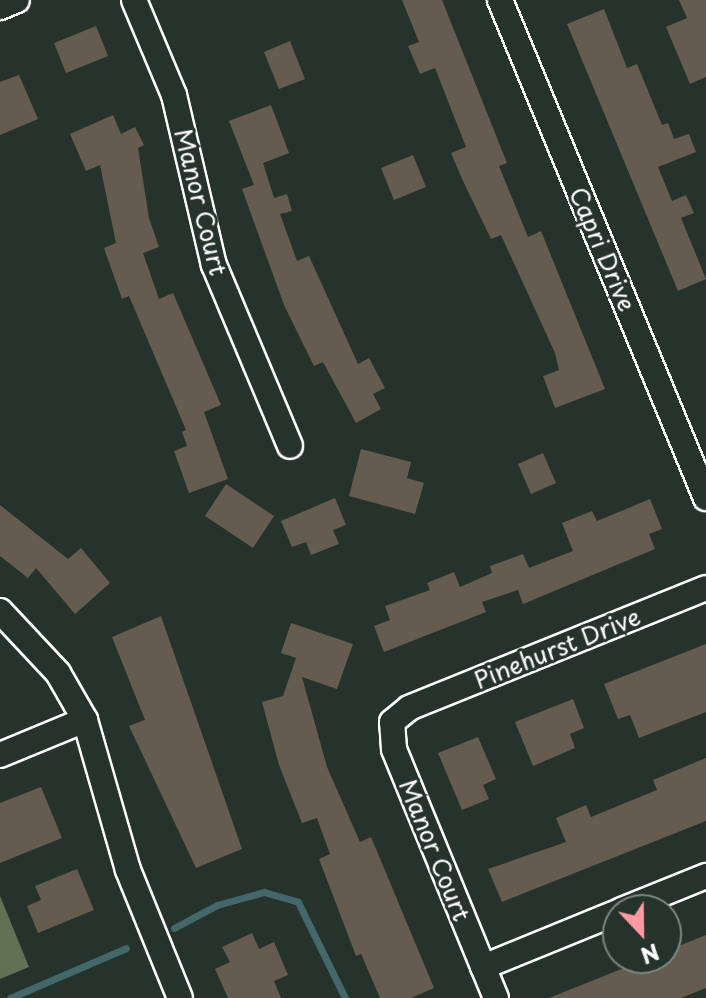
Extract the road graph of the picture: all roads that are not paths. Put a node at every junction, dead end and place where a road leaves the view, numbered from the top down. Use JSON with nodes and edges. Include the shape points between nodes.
{"nodes":[{"id":1,"x":17,"y":0,"type":"edge"},
{"id":2,"x":134,"y":0,"type":"edge"},
{"id":3,"x":500,"y":0,"type":"edge"},
{"id":4,"x":0,"y":7,"type":"edge"},
{"id":5,"x":290,"y":446,"type":"dead end"},
{"id":6,"x":706,"y":498,"type":"edge"},
{"id":7,"x":706,"y":588,"type":"edge"},
{"id":8,"x":0,"y":611,"type":"edge"},
{"id":9,"x":409,"y":708,"type":"joint"},
{"id":10,"x":85,"y":720,"type":"junction"},
{"id":11,"x":0,"y":755,"type":"edge"},
{"id":12,"x":706,"y":876,"type":"edge"},
{"id":13,"x":662,"y":894,"type":"edge"},
{"id":14,"x":602,"y":918,"type":"edge"},
{"id":15,"x":483,"y":967,"type":"junction"},
{"id":16,"x":180,"y":998,"type":"edge"},
{"id":17,"x":496,"y":998,"type":"edge"}],
"edges":[{"from":1,"to":4,"type":"street"},
{"from":2,"to":5,"type":"street","name":"Manor Court","via":[[174,95],[214,265]]},
{"from":3,"to":6,"type":"street","name":"Capri Drive"},
{"from":7,"to":9,"type":"street","name":"Pinehurst Drive"},
{"from":8,"to":10,"type":"street","via":[[58,673]]},
{"from":9,"to":15,"type":"street","name":"Manor Court","via":[[392,722],[394,749]]},
{"from":10,"to":11,"type":"street"},
{"from":10,"to":16,"type":"street","via":[[128,870]]},
{"from":12,"to":13,"type":"street"},
{"from":14,"to":15,"type":"street"},
{"from":15,"to":17,"type":"street","name":"Manor Court"}]}
